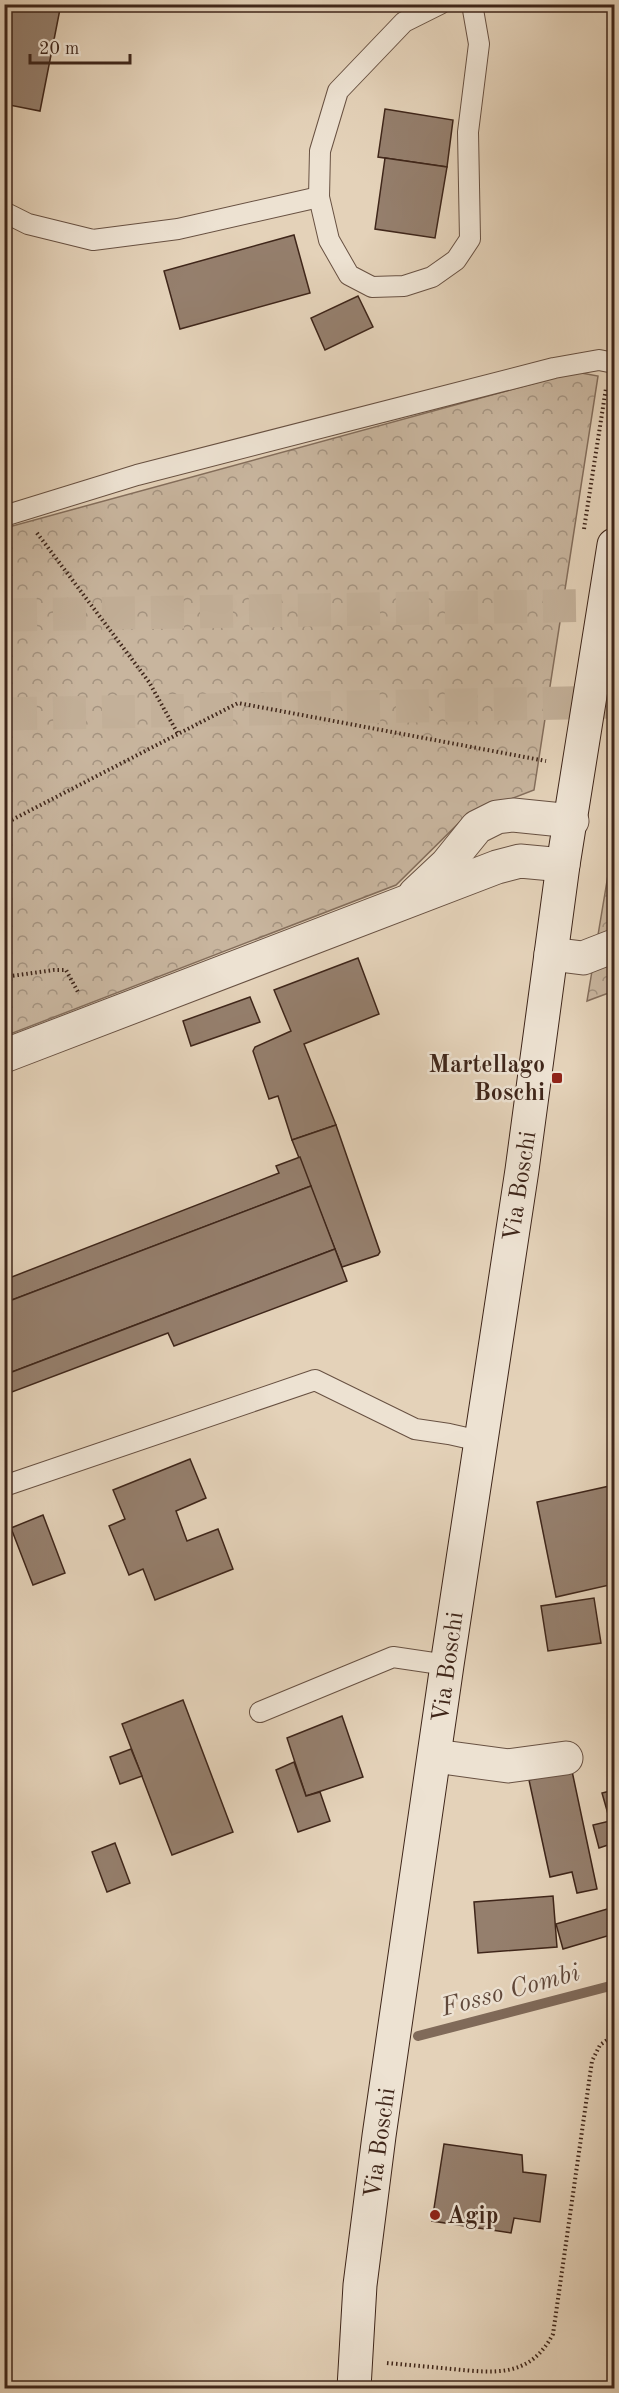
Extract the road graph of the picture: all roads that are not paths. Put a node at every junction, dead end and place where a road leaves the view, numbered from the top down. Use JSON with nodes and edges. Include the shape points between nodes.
{"nodes":[{"id":1,"x":440,"y":4,"type":"edge"},
{"id":2,"x":472,"y":4,"type":"edge"},
{"id":3,"x":319,"y":197,"type":"junction"},
{"id":4,"x":4,"y":212,"type":"edge"},
{"id":5,"x":615,"y":363,"type":"edge"},
{"id":6,"x":13,"y":513,"type":"edge"},
{"id":7,"x":615,"y":545,"type":"edge"},
{"id":8,"x":572,"y":821,"type":"junction"},
{"id":9,"x":563,"y":865,"type":"junction"},
{"id":10,"x":407,"y":901,"type":"junction"},
{"id":11,"x":615,"y":946,"type":"edge"},
{"id":12,"x":551,"y":954,"type":"junction"},
{"id":13,"x":4,"y":1056,"type":"edge"},
{"id":14,"x":480,"y":1441,"type":"junction"},
{"id":15,"x":4,"y":1486,"type":"edge"},
{"id":16,"x":447,"y":1665,"type":"junction"},
{"id":17,"x":260,"y":1712,"type":"dead end"},
{"id":18,"x":435,"y":1756,"type":"junction"},
{"id":19,"x":566,"y":1758,"type":"dead end"},
{"id":20,"x":355,"y":2374,"type":"edge"}],
"edges":[{"from":1,"to":3,"type":"lane","via":[[404,22],[338,91],[320,151]]},
{"from":2,"to":3,"type":"lane","via":[[479,44],[468,132],[470,239],[456,260],[423,280],[404,286],[372,287],[349,275],[329,240]]},
{"from":3,"to":4,"type":"lane","via":[[178,229],[93,240],[28,224]]},
{"from":5,"to":6,"type":"lane","via":[[598,360],[554,368],[136,475]]},
{"from":7,"to":8,"type":"main road","name":"Via Boschi"},
{"from":8,"to":9,"type":"main road","name":"Via Boschi"},
{"from":8,"to":10,"type":"main road","via":[[497,817],[477,827],[447,864]]},
{"from":9,"to":10,"type":"main road","via":[[520,861]]},
{"from":9,"to":12,"type":"main road","name":"Via Boschi"},
{"from":10,"to":13,"type":"main road"},
{"from":11,"to":12,"type":"main road","via":[[583,957]]},
{"from":12,"to":14,"type":"main road","name":"Via Boschi"},
{"from":14,"to":15,"type":"lane","via":[[415,1429],[315,1380]]},
{"from":14,"to":16,"type":"main road","name":"Via Boschi"},
{"from":16,"to":17,"type":"lane","via":[[393,1657]]},
{"from":16,"to":18,"type":"main road","name":"Via Boschi"},
{"from":18,"to":19,"type":"main road","name":"Via Boschi","via":[[508,1766]]},
{"from":18,"to":20,"type":"main road","name":"Via Boschi","via":[[379,2136],[360,2285]]}]}
